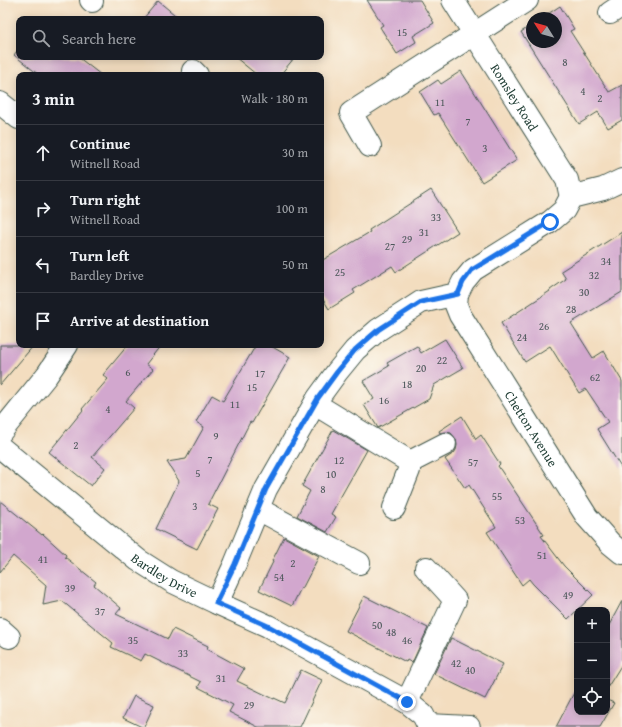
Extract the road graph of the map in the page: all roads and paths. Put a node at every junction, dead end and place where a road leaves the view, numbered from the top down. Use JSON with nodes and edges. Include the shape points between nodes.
{"nodes":[{"id":1,"x":454,"y":0,"type":"edge"},
{"id":2,"x":527,"y":0,"type":"edge"},
{"id":3,"x":474,"y":34,"type":"junction"},
{"id":4,"x":0,"y":103,"type":"edge"},
{"id":5,"x":16,"y":116,"type":"edge"},
{"id":6,"x":370,"y":146,"type":"dead end"},
{"id":7,"x":622,"y":180,"type":"edge"},
{"id":8,"x":571,"y":197,"type":"junction"},
{"id":9,"x":458,"y":294,"type":"junction"},
{"id":10,"x":65,"y":348,"type":"edge"},
{"id":11,"x":315,"y":404,"type":"junction"},
{"id":12,"x":0,"y":433,"type":"edge"},
{"id":13,"x":445,"y":444,"type":"dead end"},
{"id":14,"x":0,"y":447,"type":"edge"},
{"id":15,"x":410,"y":462,"type":"junction"},
{"id":16,"x":394,"y":508,"type":"dead end"},
{"id":17,"x":258,"y":509,"type":"junction"},
{"id":18,"x":622,"y":554,"type":"edge"},
{"id":19,"x":359,"y":563,"type":"dead end"},
{"id":20,"x":426,"y":568,"type":"dead end"},
{"id":21,"x":216,"y":603,"type":"junction"},
{"id":22,"x":407,"y":702,"type":"junction"},
{"id":23,"x":428,"y":726,"type":"edge"},
{"id":24,"x":469,"y":727,"type":"edge"}],
"edges":[{"from":1,"to":3,"type":"street","name":"Romsley Road"},
{"from":2,"to":3,"type":"street"},
{"from":3,"to":6,"type":"street","via":[[351,113]]},
{"from":3,"to":8,"type":"street","name":"Romsley Road","via":[[566,180]]},
{"from":4,"to":5,"type":"street"},
{"from":7,"to":8,"type":"street","via":[[603,189]]},
{"from":8,"to":9,"type":"street","via":[[564,210],[550,222],[472,270]]},
{"from":9,"to":11,"type":"street","via":[[421,302],[378,330],[355,350]]},
{"from":9,"to":18,"type":"street","name":"Chetton Avenue","via":[[456,305],[460,315],[587,517]]},
{"from":10,"to":12,"type":"street","via":[[47,376]]},
{"from":11,"to":15,"type":"street"},
{"from":11,"to":17,"type":"street","via":[[266,489]]},
{"from":13,"to":15,"type":"street"},
{"from":14,"to":21,"type":"street","name":"Bardley Drive","via":[[138,560],[171,581]]},
{"from":15,"to":16,"type":"street"},
{"from":17,"to":19,"type":"street"},
{"from":17,"to":21,"type":"street"},
{"from":20,"to":22,"type":"street","via":[[455,600]]},
{"from":21,"to":22,"type":"street","name":"Bardley Drive","via":[[268,626]]},
{"from":22,"to":23,"type":"street","name":"Bardley Drive","via":[[423,715]]},
{"from":23,"to":24,"type":"street","name":"Bardley Drive"}]}
